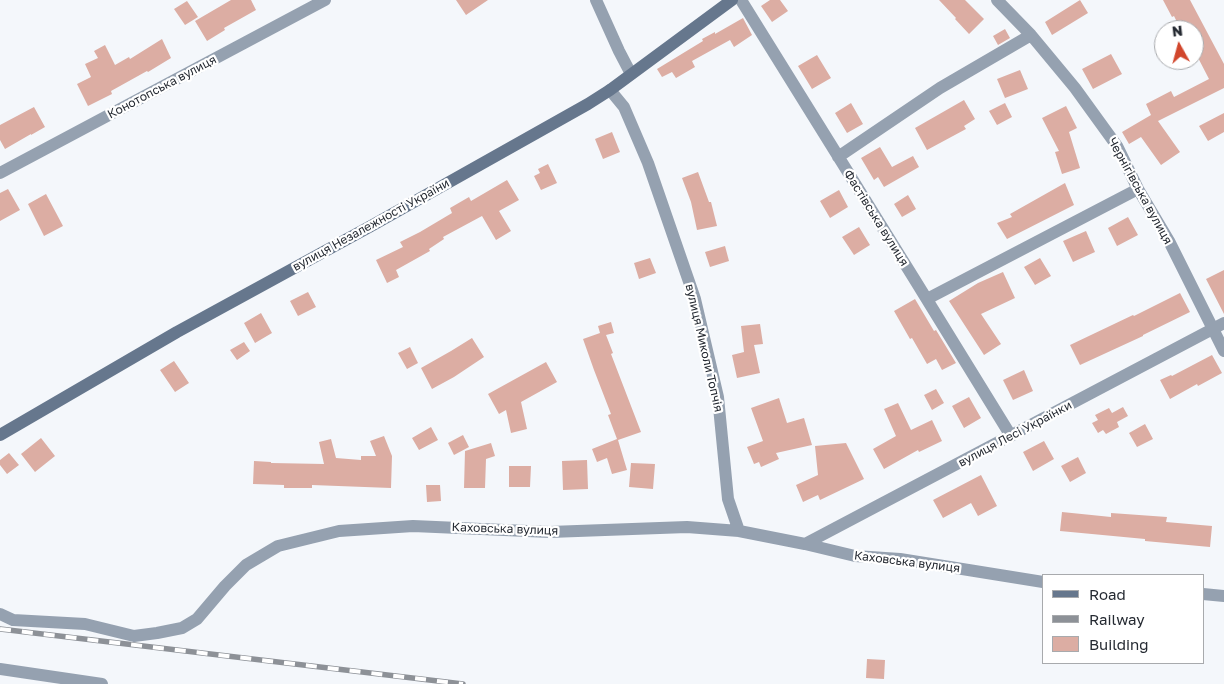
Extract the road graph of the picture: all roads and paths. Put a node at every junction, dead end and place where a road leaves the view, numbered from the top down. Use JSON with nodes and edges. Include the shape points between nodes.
{"nodes":[{"id":1,"x":325,"y":0,"type":"edge"},
{"id":2,"x":596,"y":0,"type":"edge"},
{"id":3,"x":732,"y":0,"type":"edge"},
{"id":4,"x":742,"y":0,"type":"edge"},
{"id":5,"x":998,"y":0,"type":"edge"},
{"id":6,"x":1031,"y":35,"type":"junction"},
{"id":7,"x":631,"y":74,"type":"junction"},
{"id":8,"x":610,"y":90,"type":"junction"},
{"id":9,"x":838,"y":157,"type":"junction"},
{"id":10,"x":0,"y":174,"type":"edge"},
{"id":11,"x":1138,"y":189,"type":"junction"},
{"id":12,"x":927,"y":298,"type":"junction"},
{"id":13,"x":1218,"y":326,"type":"edge"},
{"id":14,"x":1224,"y":351,"type":"edge"},
{"id":15,"x":0,"y":435,"type":"edge"},
{"id":16,"x":1011,"y":436,"type":"junction"},
{"id":17,"x":739,"y":531,"type":"junction"},
{"id":18,"x":805,"y":544,"type":"junction"},
{"id":19,"x":1042,"y":582,"type":"edge"},
{"id":20,"x":1204,"y":594,"type":"edge"},
{"id":21,"x":1224,"y":596,"type":"edge"},
{"id":22,"x":0,"y":614,"type":"edge"},
{"id":23,"x":0,"y":669,"type":"edge"},
{"id":24,"x":22,"y":672,"type":"junction"},
{"id":25,"x":30,"y":684,"type":"edge"},
{"id":26,"x":102,"y":684,"type":"edge"}],
"edges":[{"from":1,"to":10,"type":"street","name":"Конотопська вулиця"},
{"from":2,"to":7,"type":"street"},
{"from":3,"to":7,"type":"street","name":"вулиця Незалежності України"},
{"from":4,"to":9,"type":"street","name":"Фастівська вулиця"},
{"from":5,"to":6,"type":"street","name":"Чернігівська вулиця"},
{"from":6,"to":9,"type":"street","via":[[940,88]]},
{"from":6,"to":11,"type":"street","name":"Чернігівська вулиця","via":[[1117,146]]},
{"from":7,"to":8,"type":"street","name":"вулиця Незалежності України"},
{"from":8,"to":15,"type":"street","name":"вулиця Незалежності України","via":[[379,222],[177,332]]},
{"from":8,"to":17,"type":"street","name":"вулиця Миколи Топчія","via":[[624,107],[648,163],[695,299],[718,397],[728,499]]},
{"from":9,"to":12,"type":"street","name":"Фастівська вулиця"},
{"from":11,"to":12,"type":"street"},
{"from":11,"to":13,"type":"street","name":"Чернігівська вулиця"},
{"from":12,"to":16,"type":"street","name":"Фастівська вулиця"},
{"from":13,"to":14,"type":"street","name":"Чернігівська вулиця"},
{"from":13,"to":16,"type":"street","name":"вулиця Лесі Українки"},
{"from":16,"to":18,"type":"street","name":"вулиця Лесі Українки"},
{"from":17,"to":18,"type":"street","name":"Каховська вулиця"},
{"from":17,"to":22,"type":"street","name":"Каховська вулиця","via":[[686,527],[550,532],[413,526],[339,531],[278,546],[246,565],[197,619],[182,628],[134,636],[85,624],[13,620]]},
{"from":18,"to":19,"type":"street","name":"Каховська вулиця","via":[[855,556],[900,559]]},
{"from":20,"to":21,"type":"street"},
{"from":23,"to":24,"type":"street"},
{"from":24,"to":25,"type":"street"},
{"from":24,"to":26,"type":"street"}]}
